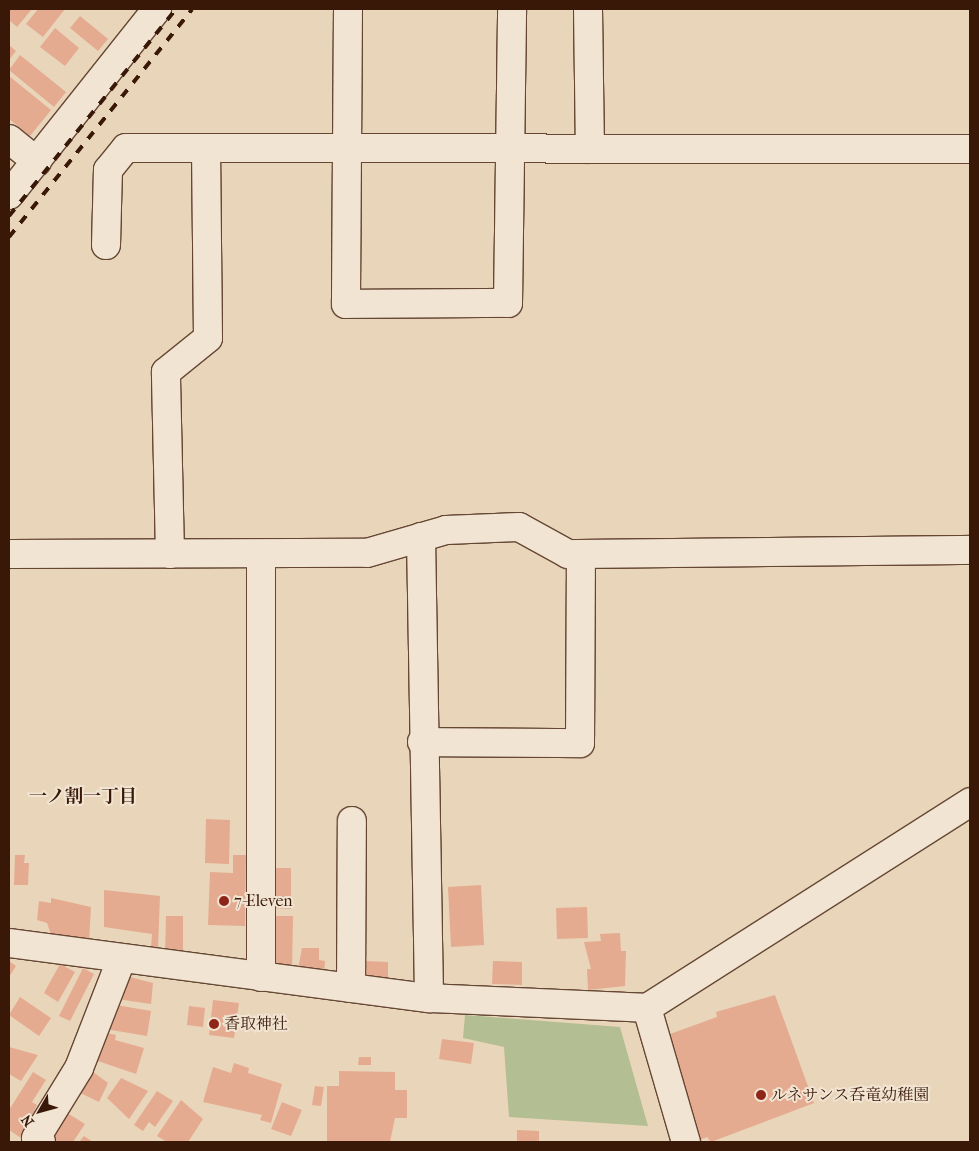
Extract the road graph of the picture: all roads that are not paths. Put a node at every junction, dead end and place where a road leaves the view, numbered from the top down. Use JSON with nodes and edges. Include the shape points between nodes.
{"nodes":[{"id":1,"x":157,"y":9,"type":"edge"},
{"id":2,"x":348,"y":9,"type":"edge"},
{"id":3,"x":512,"y":9,"type":"edge"},
{"id":4,"x":588,"y":9,"type":"edge"},
{"id":5,"x":9,"y":139,"type":"edge"},
{"id":6,"x":206,"y":148,"type":"junction"},
{"id":7,"x":346,"y":148,"type":"junction"},
{"id":8,"x":510,"y":148,"type":"junction"},
{"id":9,"x":590,"y":148,"type":"junction"},
{"id":10,"x":970,"y":149,"type":"edge"},
{"id":11,"x":37,"y":162,"type":"junction"},
{"id":12,"x":9,"y":196,"type":"edge"},
{"id":13,"x":106,"y":245,"type":"dead end"},
{"id":14,"x":421,"y":537,"type":"junction"},
{"id":15,"x":970,"y":550,"type":"edge"},
{"id":16,"x":9,"y":554,"type":"edge"},
{"id":17,"x":170,"y":554,"type":"junction"},
{"id":18,"x":261,"y":554,"type":"junction"},
{"id":19,"x":581,"y":554,"type":"junction"},
{"id":20,"x":422,"y":742,"type":"junction"},
{"id":21,"x":970,"y":802,"type":"edge"},
{"id":22,"x":352,"y":821,"type":"dead end"},
{"id":23,"x":9,"y":943,"type":"edge"},
{"id":24,"x":121,"y":960,"type":"junction"},
{"id":25,"x":261,"y":977,"type":"junction"},
{"id":26,"x":351,"y":988,"type":"junction"},
{"id":27,"x":429,"y":998,"type":"junction"},
{"id":28,"x":647,"y":1008,"type":"junction"},
{"id":29,"x":42,"y":1142,"type":"edge"},
{"id":30,"x":686,"y":1142,"type":"edge"}],
"edges":[{"from":1,"to":11,"type":"street"},
{"from":2,"to":7,"type":"street"},
{"from":3,"to":8,"type":"street"},
{"from":4,"to":9,"type":"street"},
{"from":5,"to":11,"type":"street"},
{"from":6,"to":7,"type":"street"},
{"from":6,"to":13,"type":"street","via":[[126,148],[108,170]]},
{"from":6,"to":17,"type":"street","via":[[208,338],[166,372]]},
{"from":7,"to":8,"type":"street"},
{"from":7,"to":8,"type":"street","via":[[346,304],[508,303]]},
{"from":8,"to":9,"type":"street"},
{"from":9,"to":10,"type":"street"},
{"from":11,"to":12,"type":"street"},
{"from":14,"to":18,"type":"street","via":[[366,553]]},
{"from":14,"to":19,"type":"street","via":[[446,530],[518,527],[568,554]]},
{"from":14,"to":20,"type":"street"},
{"from":15,"to":19,"type":"street"},
{"from":16,"to":17,"type":"street"},
{"from":17,"to":18,"type":"street"},
{"from":18,"to":25,"type":"street"},
{"from":19,"to":20,"type":"street","via":[[580,743]]},
{"from":20,"to":27,"type":"street"},
{"from":21,"to":28,"type":"street"},
{"from":22,"to":26,"type":"street"},
{"from":23,"to":24,"type":"street"},
{"from":24,"to":25,"type":"street"},
{"from":24,"to":29,"type":"street","via":[[79,1068],[36,1138]]},
{"from":25,"to":26,"type":"street"},
{"from":26,"to":27,"type":"street"},
{"from":27,"to":28,"type":"street"},
{"from":28,"to":30,"type":"street"}]}
